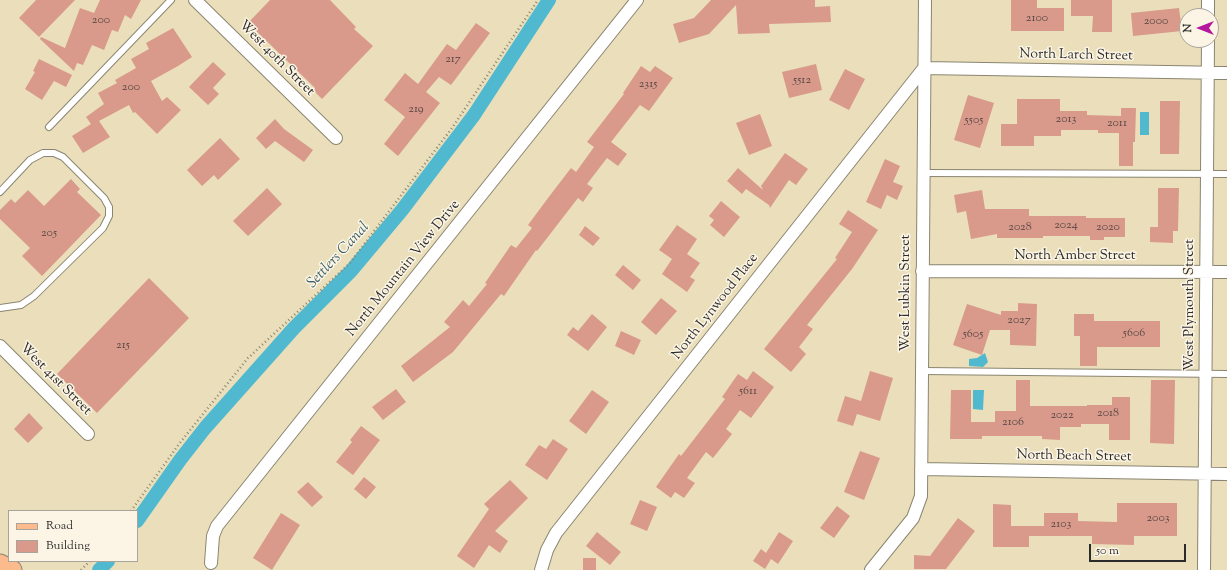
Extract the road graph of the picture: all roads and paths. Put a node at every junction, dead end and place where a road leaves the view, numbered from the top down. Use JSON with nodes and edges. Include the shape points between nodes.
{"nodes":[{"id":1,"x":171,"y":0,"type":"edge"},
{"id":2,"x":195,"y":0,"type":"edge"},
{"id":3,"x":538,"y":0,"type":"edge"},
{"id":4,"x":637,"y":0,"type":"edge"},
{"id":5,"x":925,"y":0,"type":"edge"},
{"id":6,"x":1208,"y":48,"type":"edge"},
{"id":7,"x":924,"y":68,"type":"junction"},
{"id":8,"x":1208,"y":73,"type":"junction"},
{"id":9,"x":1227,"y":73,"type":"edge"},
{"id":10,"x":49,"y":127,"type":"dead end"},
{"id":11,"x":336,"y":138,"type":"dead end"},
{"id":12,"x":924,"y":173,"type":"junction"},
{"id":13,"x":1207,"y":174,"type":"junction"},
{"id":14,"x":1227,"y":174,"type":"edge"},
{"id":15,"x":0,"y":192,"type":"edge"},
{"id":16,"x":922,"y":271,"type":"junction"},
{"id":17,"x":1207,"y":272,"type":"junction"},
{"id":18,"x":1227,"y":272,"type":"edge"},
{"id":19,"x":0,"y":308,"type":"edge"},
{"id":20,"x":0,"y":346,"type":"edge"},
{"id":21,"x":922,"y":372,"type":"junction"},
{"id":22,"x":1206,"y":374,"type":"junction"},
{"id":23,"x":1227,"y":374,"type":"edge"},
{"id":24,"x":88,"y":434,"type":"dead end"},
{"id":25,"x":921,"y":469,"type":"junction"},
{"id":26,"x":1205,"y":474,"type":"junction"},
{"id":27,"x":1227,"y":474,"type":"edge"},
{"id":28,"x":132,"y":510,"type":"edge"},
{"id":29,"x":89,"y":562,"type":"edge"},
{"id":30,"x":211,"y":563,"type":"dead end"},
{"id":31,"x":0,"y":564,"type":"edge"},
{"id":32,"x":12,"y":570,"type":"edge"},
{"id":33,"x":81,"y":570,"type":"edge"},
{"id":34,"x":541,"y":570,"type":"edge"},
{"id":35,"x":871,"y":570,"type":"edge"},
{"id":36,"x":1204,"y":570,"type":"edge"}],
"edges":[{"from":1,"to":10,"type":"lane"},
{"from":2,"to":11,"type":"street","name":"West 40th Street"},
{"from":3,"to":28,"type":"path","via":[[452,128],[350,262],[248,358],[178,444]]},
{"from":4,"to":30,"type":"street","name":"North Mountain View Drive","via":[[217,526],[213,536]]},
{"from":5,"to":7,"type":"street","name":"West Lubkin Street"},
{"from":6,"to":8,"type":"street","name":"West Plymouth Street"},
{"from":7,"to":8,"type":"street","name":"North Larch Street"},
{"from":7,"to":12,"type":"street","name":"West Lubkin Street"},
{"from":7,"to":34,"type":"street","name":"North Lynwood Place","via":[[556,533]]},
{"from":8,"to":9,"type":"street","name":"North Larch Street"},
{"from":8,"to":13,"type":"street","name":"West Plymouth Street"},
{"from":12,"to":13,"type":"lane"},
{"from":12,"to":16,"type":"street","name":"West Lubkin Street"},
{"from":13,"to":14,"type":"lane"},
{"from":13,"to":17,"type":"street","name":"West Plymouth Street"},
{"from":15,"to":19,"type":"lane","via":[[30,160],[43,153],[54,153],[63,157],[104,198],[109,207],[109,216],[103,228],[34,296],[21,305]]},
{"from":16,"to":17,"type":"street","name":"North Amber Street"},
{"from":16,"to":21,"type":"street","name":"West Lubkin Street"},
{"from":17,"to":18,"type":"street","name":"North Amber Street"},
{"from":17,"to":22,"type":"street","name":"West Plymouth Street"},
{"from":20,"to":24,"type":"street","name":"West 41st Street"},
{"from":21,"to":22,"type":"lane"},
{"from":21,"to":25,"type":"street","name":"West Lubkin Street"},
{"from":22,"to":23,"type":"lane"},
{"from":22,"to":26,"type":"street","name":"West Plymouth Street"},
{"from":25,"to":26,"type":"street","name":"North Beach Street"},
{"from":25,"to":35,"type":"street","name":"West Lubkin Street","via":[[921,496],[913,518]]},
{"from":26,"to":27,"type":"street","name":"North Beach Street"},
{"from":26,"to":36,"type":"street","name":"West Plymouth Street"},
{"from":29,"to":33,"type":"path"},
{"from":31,"to":32,"type":"main road"}]}
